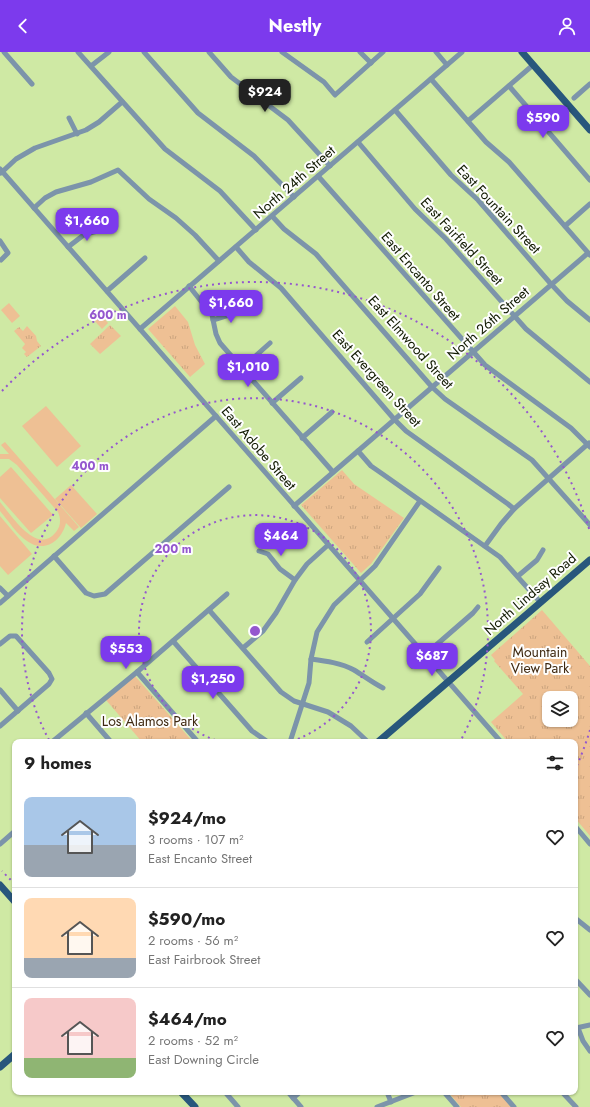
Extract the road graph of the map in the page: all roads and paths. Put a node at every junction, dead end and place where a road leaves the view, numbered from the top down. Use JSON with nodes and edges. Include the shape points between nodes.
{"nodes":[{"id":1,"x":4,"y":52,"type":"edge"},
{"id":2,"x":78,"y":52,"type":"edge"},
{"id":3,"x":109,"y":52,"type":"edge"},
{"id":4,"x":144,"y":52,"type":"edge"},
{"id":5,"x":209,"y":52,"type":"edge"},
{"id":6,"x":282,"y":52,"type":"edge"},
{"id":7,"x":360,"y":52,"type":"edge"},
{"id":8,"x":383,"y":52,"type":"edge"},
{"id":9,"x":436,"y":52,"type":"edge"},
{"id":10,"x":462,"y":52,"type":"edge"},
{"id":11,"x":522,"y":52,"type":"edge"},
{"id":12,"x":371,"y":63,"type":"junction"},
{"id":13,"x":448,"y":65,"type":"junction"},
{"id":14,"x":533,"y":65,"type":"junction"},
{"id":15,"x":91,"y":66,"type":"junction"},
{"id":16,"x":431,"y":79,"type":"junction"},
{"id":17,"x":32,"y":84,"type":"dead end"},
{"id":18,"x":590,"y":84,"type":"edge"},
{"id":19,"x":509,"y":86,"type":"junction"},
{"id":20,"x":574,"y":98,"type":"dead end"},
{"id":21,"x":122,"y":102,"type":"junction"},
{"id":22,"x":395,"y":110,"type":"junction"},
{"id":23,"x":69,"y":118,"type":"dead end"},
{"id":24,"x":468,"y":121,"type":"junction"},
{"id":25,"x":590,"y":130,"type":"edge"},
{"id":26,"x":76,"y":134,"type":"junction"},
{"id":27,"x":358,"y":142,"type":"junction"},
{"id":28,"x":330,"y":166,"type":"junction"},
{"id":29,"x":1,"y":172,"type":"edge"},
{"id":30,"x":318,"y":176,"type":"junction"},
{"id":31,"x":590,"y":180,"type":"edge"},
{"id":32,"x":294,"y":198,"type":"junction"},
{"id":33,"x":590,"y":204,"type":"edge"},
{"id":34,"x":34,"y":208,"type":"junction"},
{"id":35,"x":272,"y":216,"type":"junction"},
{"id":36,"x":565,"y":226,"type":"junction"},
{"id":37,"x":102,"y":230,"type":"dead end"},
{"id":38,"x":256,"y":230,"type":"junction"},
{"id":39,"x":0,"y":241,"type":"edge"},
{"id":40,"x":68,"y":247,"type":"junction"},
{"id":41,"x":236,"y":247,"type":"junction"},
{"id":42,"x":589,"y":254,"type":"edge"},
{"id":43,"x":145,"y":258,"type":"dead end"},
{"id":44,"x":1,"y":260,"type":"edge"},
{"id":45,"x":219,"y":261,"type":"junction"},
{"id":46,"x":551,"y":284,"type":"junction"},
{"id":47,"x":189,"y":286,"type":"junction"},
{"id":48,"x":107,"y":291,"type":"junction"},
{"id":49,"x":239,"y":309,"type":"dead end"},
{"id":50,"x":514,"y":316,"type":"junction"},
{"id":51,"x":213,"y":320,"type":"junction"},
{"id":52,"x":590,"y":320,"type":"edge"},
{"id":53,"x":140,"y":329,"type":"junction"},
{"id":54,"x":270,"y":343,"type":"dead end"},
{"id":55,"x":472,"y":352,"type":"junction"},
{"id":56,"x":242,"y":368,"type":"junction"},
{"id":57,"x":301,"y":378,"type":"dead end"},
{"id":58,"x":590,"y":382,"type":"edge"},
{"id":59,"x":432,"y":387,"type":"junction"},
{"id":60,"x":272,"y":403,"type":"junction"},
{"id":61,"x":332,"y":412,"type":"dead end"},
{"id":62,"x":216,"y":416,"type":"junction"},
{"id":63,"x":394,"y":419,"type":"junction"},
{"id":64,"x":302,"y":438,"type":"junction"},
{"id":65,"x":589,"y":444,"type":"edge"},
{"id":66,"x":358,"y":451,"type":"junction"},
{"id":67,"x":333,"y":472,"type":"junction"},
{"id":68,"x":550,"y":478,"type":"junction"},
{"id":69,"x":229,"y":487,"type":"dead end"},
{"id":70,"x":420,"y":501,"type":"junction"},
{"id":71,"x":294,"y":506,"type":"junction"},
{"id":72,"x":514,"y":509,"type":"junction"},
{"id":73,"x":590,"y":526,"type":"edge"},
{"id":74,"x":328,"y":545,"type":"junction"},
{"id":75,"x":485,"y":546,"type":"junction"},
{"id":76,"x":259,"y":550,"type":"dead end"},
{"id":77,"x":543,"y":550,"type":"dead end"},
{"id":78,"x":54,"y":556,"type":"junction"},
{"id":79,"x":590,"y":560,"type":"edge"},
{"id":80,"x":438,"y":568,"type":"dead end"},
{"id":81,"x":518,"y":576,"type":"junction"},
{"id":82,"x":295,"y":580,"type":"junction"},
{"id":83,"x":360,"y":581,"type":"junction"},
{"id":84,"x":0,"y":588,"type":"edge"},
{"id":85,"x":227,"y":594,"type":"dead end"},
{"id":86,"x":8,"y":596,"type":"junction"},
{"id":87,"x":541,"y":602,"type":"junction"},
{"id":88,"x":0,"y":603,"type":"edge"},
{"id":89,"x":478,"y":607,"type":"dead end"},
{"id":90,"x":210,"y":610,"type":"junction"},
{"id":91,"x":393,"y":619,"type":"junction"},
{"id":92,"x":173,"y":641,"type":"junction"},
{"id":93,"x":367,"y":642,"type":"dead end"},
{"id":94,"x":0,"y":644,"type":"edge"},
{"id":95,"x":243,"y":648,"type":"junction"},
{"id":96,"x":425,"y":656,"type":"junction"},
{"id":97,"x":312,"y":659,"type":"junction"},
{"id":98,"x":412,"y":666,"type":"dead end"},
{"id":99,"x":137,"y":672,"type":"junction"},
{"id":100,"x":448,"y":682,"type":"junction"},
{"id":101,"x":383,"y":688,"type":"dead end"},
{"id":102,"x":0,"y":690,"type":"edge"},
{"id":103,"x":302,"y":704,"type":"junction"},
{"id":104,"x":18,"y":711,"type":"junction"},
{"id":105,"x":86,"y":713,"type":"junction"},
{"id":106,"x":0,"y":726,"type":"edge"},
{"id":107,"x":56,"y":739,"type":"edge"},
{"id":108,"x":108,"y":739,"type":"edge"},
{"id":109,"x":195,"y":739,"type":"edge"},
{"id":110,"x":264,"y":739,"type":"edge"},
{"id":111,"x":291,"y":739,"type":"edge"},
{"id":112,"x":365,"y":739,"type":"edge"},
{"id":113,"x":382,"y":739,"type":"edge"},
{"id":114,"x":497,"y":739,"type":"edge"},
{"id":115,"x":578,"y":830,"type":"edge"},
{"id":116,"x":12,"y":834,"type":"edge"},
{"id":117,"x":0,"y":844,"type":"edge"},
{"id":118,"x":590,"y":844,"type":"edge"},
{"id":119,"x":0,"y":886,"type":"edge"},
{"id":120,"x":12,"y":899,"type":"edge"},
{"id":121,"x":578,"y":920,"type":"edge"},
{"id":122,"x":590,"y":930,"type":"edge"},
{"id":123,"x":578,"y":983,"type":"edge"},
{"id":124,"x":590,"y":995,"type":"edge"},
{"id":125,"x":590,"y":1025,"type":"edge"},
{"id":126,"x":578,"y":1028,"type":"edge"},
{"id":127,"x":578,"y":1031,"type":"edge"},
{"id":128,"x":590,"y":1051,"type":"edge"},
{"id":129,"x":12,"y":1057,"type":"edge"},
{"id":130,"x":0,"y":1067,"type":"edge"},
{"id":131,"x":184,"y":1095,"type":"edge"},
{"id":132,"x":228,"y":1095,"type":"edge"},
{"id":133,"x":290,"y":1095,"type":"edge"},
{"id":134,"x":296,"y":1095,"type":"edge"},
{"id":135,"x":388,"y":1095,"type":"edge"},
{"id":136,"x":408,"y":1095,"type":"edge"},
{"id":137,"x":447,"y":1095,"type":"edge"},
{"id":138,"x":504,"y":1095,"type":"edge"},
{"id":139,"x":565,"y":1095,"type":"edge"},
{"id":140,"x":293,"y":1098,"type":"junction"},
{"id":141,"x":391,"y":1102,"type":"junction"},
{"id":142,"x":195,"y":1107,"type":"edge"},
{"id":143,"x":238,"y":1107,"type":"edge"},
{"id":144,"x":301,"y":1107,"type":"edge"},
{"id":145,"x":377,"y":1107,"type":"edge"},
{"id":146,"x":458,"y":1107,"type":"edge"},
{"id":147,"x":514,"y":1107,"type":"edge"},
{"id":148,"x":576,"y":1107,"type":"edge"}],
"edges":[{"from":1,"to":17,"type":"street"},
{"from":2,"to":15,"type":"street"},
{"from":3,"to":15,"type":"street"},
{"from":4,"to":32,"type":"street","via":[[198,113],[254,156]]},
{"from":5,"to":28,"type":"street","via":[[231,77],[288,120]]},
{"from":6,"to":12,"type":"street","via":[[324,82],[335,95]]},
{"from":7,"to":12,"type":"street"},
{"from":8,"to":12,"type":"street"},
{"from":9,"to":13,"type":"street"},
{"from":10,"to":13,"type":"street","name":"North 24th Street"},
{"from":11,"to":14,"type":"main road"},
{"from":13,"to":16,"type":"street","name":"North 24th Street"},
{"from":14,"to":19,"type":"street"},
{"from":14,"to":25,"type":"main road"},
{"from":15,"to":21,"type":"street"},
{"from":16,"to":22,"type":"street","name":"North 24th Street"},
{"from":16,"to":24,"type":"street"},
{"from":18,"to":20,"type":"street"},
{"from":19,"to":24,"type":"street"},
{"from":19,"to":31,"type":"street"},
{"from":21,"to":26,"type":"street","via":[[99,122]]},
{"from":21,"to":38,"type":"street","via":[[165,149],[220,191]]},
{"from":22,"to":27,"type":"street","name":"North 24th Street"},
{"from":22,"to":46,"type":"street","name":"East Fountain Street"},
{"from":23,"to":26,"type":"street"},
{"from":24,"to":36,"type":"street","via":[[486,142],[509,162]]},
{"from":26,"to":29,"type":"street","via":[[35,148]]},
{"from":27,"to":28,"type":"street","name":"North 24th Street"},
{"from":27,"to":50,"type":"street","name":"East Fairfield Street","via":[[415,209],[446,239]]},
{"from":28,"to":30,"type":"street","name":"North 24th Street"},
{"from":29,"to":34,"type":"street","name":"East Adobe Street"},
{"from":30,"to":32,"type":"street","name":"North 24th Street"},
{"from":30,"to":55,"type":"street","name":"East Encanto Street"},
{"from":32,"to":35,"type":"street","name":"North 24th Street"},
{"from":33,"to":36,"type":"street"},
{"from":34,"to":40,"type":"street","name":"East Adobe Street"},
{"from":34,"to":45,"type":"street","via":[[56,192],[91,182],[118,170],[149,199],[195,235]]},
{"from":35,"to":38,"type":"street","name":"North 24th Street"},
{"from":35,"to":59,"type":"street","name":"East Elmwood Street","via":[[316,254]]},
{"from":36,"to":42,"type":"street"},
{"from":37,"to":40,"type":"street","via":[[85,234]]},
{"from":38,"to":41,"type":"street","name":"North 24th Street"},
{"from":39,"to":44,"type":"street","via":[[8,253]]},
{"from":40,"to":48,"type":"street","name":"East Adobe Street"},
{"from":41,"to":45,"type":"street","name":"North 24th Street"},
{"from":41,"to":63,"type":"street","name":"East Evergreen Street","via":[[249,262],[280,288]]},
{"from":42,"to":46,"type":"street","name":"North 26th Street"},
{"from":43,"to":48,"type":"street"},
{"from":45,"to":47,"type":"street","name":"North 24th Street"},
{"from":46,"to":50,"type":"street","name":"North 26th Street"},
{"from":46,"to":52,"type":"street","name":"East Fountain Street"},
{"from":47,"to":51,"type":"street","via":[[208,309]]},
{"from":47,"to":53,"type":"street","name":"North 24th Street"},
{"from":48,"to":53,"type":"street","name":"East Adobe Street"},
{"from":49,"to":51,"type":"street"},
{"from":50,"to":55,"type":"street","name":"North 26th Street"},
{"from":50,"to":58,"type":"street","name":"East Fairfield Street","via":[[526,330]]},
{"from":51,"to":56,"type":"street","via":[[220,343]]},
{"from":53,"to":62,"type":"street","name":"East Adobe Street"},
{"from":54,"to":56,"type":"street"},
{"from":55,"to":59,"type":"street","name":"North 26th Street"},
{"from":55,"to":65,"type":"street","name":"East Encanto Street","via":[[485,365]]},
{"from":56,"to":60,"type":"street"},
{"from":57,"to":60,"type":"street"},
{"from":59,"to":63,"type":"street","name":"North 26th Street"},
{"from":59,"to":68,"type":"street","name":"East Elmwood Street","via":[[445,399],[527,456]]},
{"from":60,"to":64,"type":"street"},
{"from":61,"to":64,"type":"street"},
{"from":62,"to":71,"type":"street","name":"East Adobe Street"},
{"from":62,"to":78,"type":"street"},
{"from":63,"to":66,"type":"street","name":"North 26th Street"},
{"from":63,"to":72,"type":"street","name":"East Evergreen Street","via":[[406,431]]},
{"from":64,"to":67,"type":"street"},
{"from":65,"to":68,"type":"street"},
{"from":66,"to":67,"type":"street","name":"North 26th Street"},
{"from":66,"to":70,"type":"street","via":[[371,466]]},
{"from":67,"to":71,"type":"street","name":"North 26th Street"},
{"from":68,"to":72,"type":"street"},
{"from":68,"to":73,"type":"street","name":"East Elmwood Street"},
{"from":69,"to":78,"type":"street","via":[[105,594],[94,596],[86,593]]},
{"from":70,"to":75,"type":"street"},
{"from":70,"to":83,"type":"street","via":[[379,561]]},
{"from":71,"to":74,"type":"street","name":"East Adobe Street"},
{"from":72,"to":75,"type":"street"},
{"from":74,"to":82,"type":"street","via":[[307,564]]},
{"from":74,"to":83,"type":"street","name":"East Adobe Street"},
{"from":75,"to":81,"type":"street"},
{"from":76,"to":82,"type":"street","via":[[268,554],[280,569]]},
{"from":77,"to":81,"type":"street","via":[[537,560]]},
{"from":78,"to":86,"type":"street"},
{"from":79,"to":87,"type":"main road","name":"North Lindsay Road"},
{"from":80,"to":91,"type":"street","via":[[420,594]]},
{"from":81,"to":87,"type":"street"},
{"from":82,"to":95,"type":"street","via":[[263,631]]},
{"from":83,"to":91,"type":"street","name":"East Adobe Street"},
{"from":83,"to":97,"type":"street","via":[[334,605],[317,632]]},
{"from":84,"to":86,"type":"street"},
{"from":85,"to":90,"type":"street"},
{"from":86,"to":88,"type":"street"},
{"from":87,"to":100,"type":"main road","name":"North Lindsay Road"},
{"from":89,"to":96,"type":"street"},
{"from":90,"to":92,"type":"street"},
{"from":90,"to":95,"type":"street"},
{"from":91,"to":93,"type":"street"},
{"from":91,"to":96,"type":"street","name":"East Adobe Street"},
{"from":92,"to":99,"type":"street"},
{"from":92,"to":110,"type":"street","via":[[252,731]]},
{"from":94,"to":104,"type":"street","via":[[10,636],[19,638],[50,673],[52,679]]},
{"from":95,"to":103,"type":"street","via":[[281,692]]},
{"from":96,"to":98,"type":"street"},
{"from":96,"to":100,"type":"street","name":"East Adobe Street"},
{"from":97,"to":101,"type":"street","via":[[331,662],[352,670]]},
{"from":97,"to":103,"type":"street"},
{"from":99,"to":105,"type":"street"},
{"from":99,"to":109,"type":"street"},
{"from":100,"to":113,"type":"main road","name":"North Lindsay Road"},
{"from":100,"to":114,"type":"street","name":"East Adobe Street"},
{"from":102,"to":104,"type":"street"},
{"from":103,"to":111,"type":"street"},
{"from":103,"to":112,"type":"street","via":[[328,712],[351,726]]},
{"from":104,"to":106,"type":"street"},
{"from":105,"to":107,"type":"street"},
{"from":105,"to":108,"type":"street"},
{"from":115,"to":118,"type":"street"},
{"from":116,"to":117,"type":"street"},
{"from":119,"to":120,"type":"main road"},
{"from":121,"to":122,"type":"street"},
{"from":123,"to":124,"type":"street"},
{"from":125,"to":126,"type":"street"},
{"from":127,"to":128,"type":"street"},
{"from":129,"to":130,"type":"main road"},
{"from":131,"to":142,"type":"main road"},
{"from":132,"to":143,"type":"street"},
{"from":133,"to":140,"type":"street"},
{"from":134,"to":140,"type":"street"},
{"from":135,"to":141,"type":"street"},
{"from":136,"to":141,"type":"street"},
{"from":137,"to":146,"type":"street"},
{"from":138,"to":147,"type":"street"},
{"from":139,"to":148,"type":"street"},
{"from":140,"to":144,"type":"street"},
{"from":141,"to":145,"type":"street"}]}
